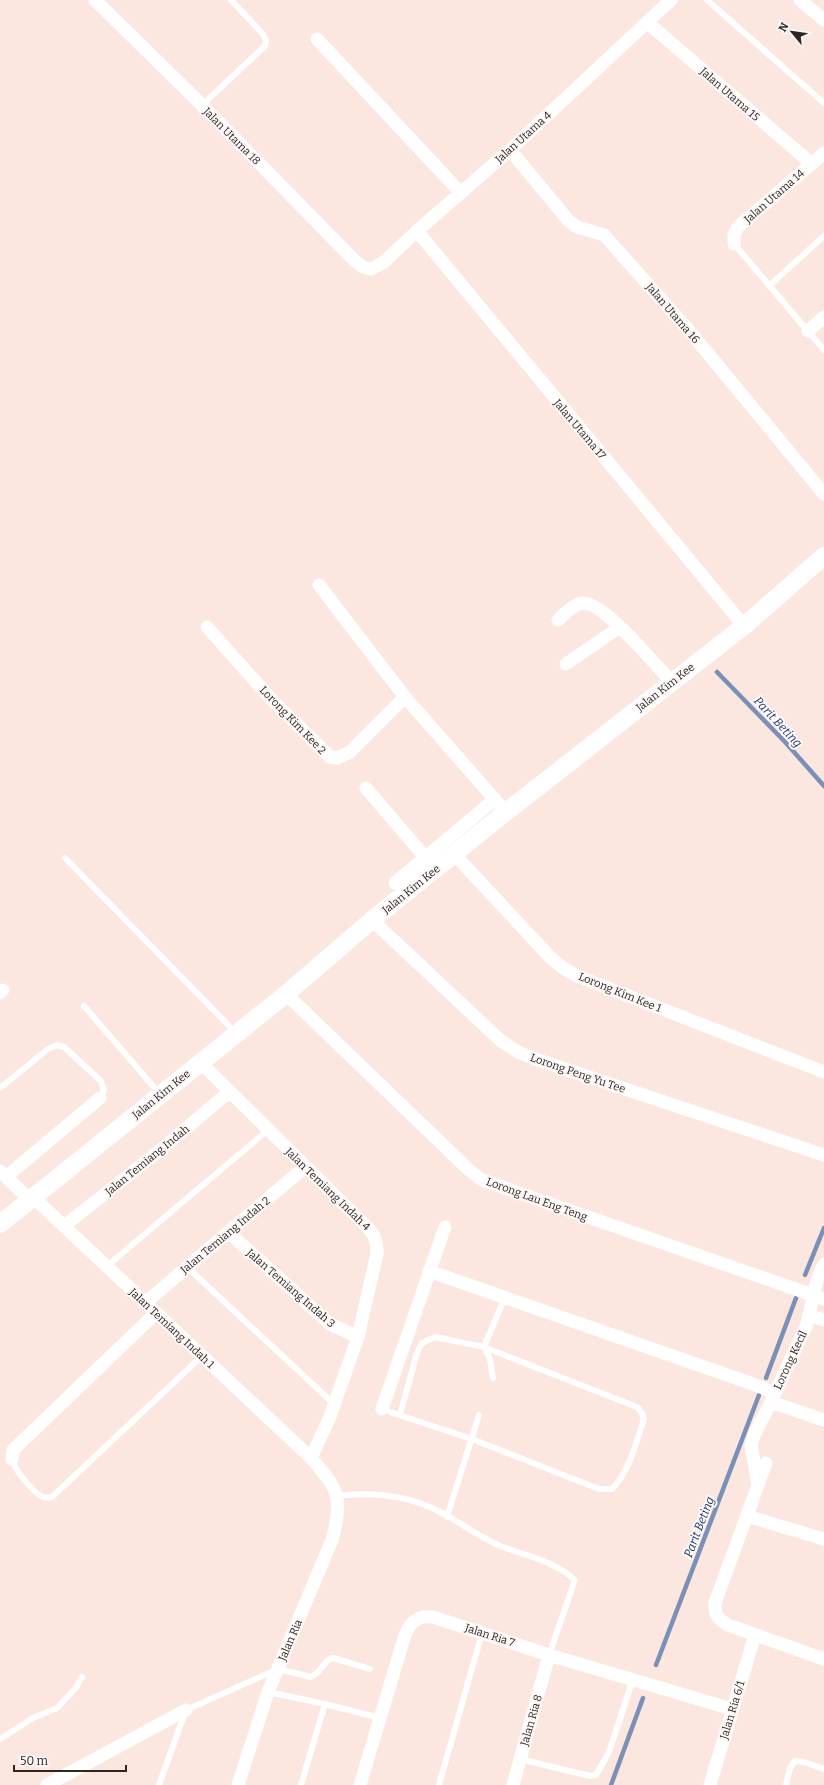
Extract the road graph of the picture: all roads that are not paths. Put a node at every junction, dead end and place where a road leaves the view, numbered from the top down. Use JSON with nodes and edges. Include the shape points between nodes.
{"nodes":[{"id":1,"x":95,"y":0,"type":"edge"},
{"id":2,"x":231,"y":0,"type":"edge"},
{"id":3,"x":671,"y":0,"type":"edge"},
{"id":4,"x":707,"y":0,"type":"edge"},
{"id":5,"x":800,"y":0,"type":"edge"},
{"id":6,"x":824,"y":20,"type":"edge"},
{"id":7,"x":648,"y":23,"type":"junction"},
{"id":8,"x":317,"y":39,"type":"dead end"},
{"id":9,"x":824,"y":103,"type":"edge"},
{"id":10,"x":202,"y":105,"type":"junction"},
{"id":11,"x":510,"y":150,"type":"junction"},
{"id":12,"x":824,"y":153,"type":"edge"},
{"id":13,"x":812,"y":164,"type":"junction"},
{"id":14,"x":461,"y":193,"type":"junction"},
{"id":15,"x":417,"y":232,"type":"junction"},
{"id":16,"x":824,"y":236,"type":"edge"},
{"id":17,"x":734,"y":244,"type":"joint"},
{"id":18,"x":371,"y":269,"type":"joint"},
{"id":19,"x":768,"y":286,"type":"junction"},
{"id":20,"x":824,"y":317,"type":"edge"},
{"id":21,"x":808,"y":331,"type":"junction"},
{"id":22,"x":824,"y":350,"type":"edge"},
{"id":23,"x":824,"y":494,"type":"edge"},
{"id":24,"x":824,"y":556,"type":"edge"},
{"id":25,"x":319,"y":585,"type":"dead end"},
{"id":26,"x":558,"y":620,"type":"dead end"},
{"id":27,"x":744,"y":626,"type":"junction"},
{"id":28,"x":207,"y":627,"type":"dead end"},
{"id":29,"x":620,"y":627,"type":"junction"},
{"id":30,"x":566,"y":664,"type":"dead end"},
{"id":31,"x":672,"y":682,"type":"junction"},
{"id":32,"x":405,"y":697,"type":"junction"},
{"id":33,"x":366,"y":788,"type":"dead end"},
{"id":34,"x":501,"y":805,"type":"junction"},
{"id":35,"x":454,"y":854,"type":"junction"},
{"id":36,"x":65,"y":858,"type":"dead end"},
{"id":37,"x":430,"y":863,"type":"junction"},
{"id":38,"x":395,"y":883,"type":"dead end"},
{"id":39,"x":372,"y":920,"type":"junction"},
{"id":40,"x":286,"y":994,"type":"junction"},
{"id":41,"x":84,"y":1006,"type":"dead end"},
{"id":42,"x":237,"y":1033,"type":"junction"},
{"id":43,"x":200,"y":1062,"type":"junction"},
{"id":44,"x":824,"y":1072,"type":"edge"},
{"id":45,"x":0,"y":1088,"type":"edge"},
{"id":46,"x":229,"y":1092,"type":"junction"},
{"id":47,"x":160,"y":1095,"type":"junction"},
{"id":48,"x":100,"y":1098,"type":"joint"},
{"id":49,"x":268,"y":1130,"type":"junction"},
{"id":50,"x":823,"y":1153,"type":"edge"},
{"id":51,"x":305,"y":1167,"type":"junction"},
{"id":52,"x":3,"y":1174,"type":"edge"},
{"id":53,"x":31,"y":1198,"type":"junction"},
{"id":54,"x":0,"y":1224,"type":"edge"},
{"id":55,"x":64,"y":1226,"type":"junction"},
{"id":56,"x":445,"y":1227,"type":"dead end"},
{"id":57,"x":228,"y":1232,"type":"junction"},
{"id":58,"x":824,"y":1264,"type":"edge"},
{"id":59,"x":107,"y":1266,"type":"junction"},
{"id":60,"x":187,"y":1267,"type":"junction"},
{"id":61,"x":429,"y":1271,"type":"junction"},
{"id":62,"x":808,"y":1294,"type":"edge"},
{"id":63,"x":505,"y":1297,"type":"junction"},
{"id":64,"x":145,"y":1302,"type":"junction"},
{"id":65,"x":156,"y":1313,"type":"junction"},
{"id":66,"x":809,"y":1315,"type":"junction"},
{"id":67,"x":824,"y":1320,"type":"edge"},
{"id":68,"x":358,"y":1337,"type":"junction"},
{"id":69,"x":484,"y":1348,"type":"junction"},
{"id":70,"x":202,"y":1356,"type":"junction"},
{"id":71,"x":493,"y":1378,"type":"dead end"},
{"id":72,"x":766,"y":1392,"type":"junction"},
{"id":73,"x":334,"y":1404,"type":"junction"},
{"id":74,"x":386,"y":1410,"type":"joint"},
{"id":75,"x":400,"y":1415,"type":"junction"},
{"id":76,"x":479,"y":1415,"type":"dead end"},
{"id":77,"x":824,"y":1420,"type":"edge"},
{"id":78,"x":472,"y":1438,"type":"junction"},
{"id":79,"x":311,"y":1458,"type":"junction"},
{"id":80,"x":12,"y":1459,"type":"joint"},
{"id":81,"x":766,"y":1463,"type":"dead end"},
{"id":82,"x":758,"y":1485,"type":"junction"},
{"id":83,"x":337,"y":1496,"type":"junction"},
{"id":84,"x":747,"y":1516,"type":"junction"},
{"id":85,"x":447,"y":1517,"type":"junction"},
{"id":86,"x":824,"y":1539,"type":"edge"},
{"id":87,"x":482,"y":1633,"type":"junction"},
{"id":88,"x":755,"y":1635,"type":"junction"},
{"id":89,"x":549,"y":1655,"type":"junction"},
{"id":90,"x":824,"y":1659,"type":"edge"},
{"id":91,"x":370,"y":1669,"type":"dead end"},
{"id":92,"x":278,"y":1670,"type":"junction"},
{"id":93,"x":82,"y":1677,"type":"dead end"},
{"id":94,"x":641,"y":1681,"type":"junction"},
{"id":95,"x":268,"y":1692,"type":"junction"},
{"id":96,"x":325,"y":1704,"type":"junction"},
{"id":97,"x":732,"y":1708,"type":"junction"},
{"id":98,"x":186,"y":1710,"type":"junction"},
{"id":99,"x":380,"y":1718,"type":"junction"},
{"id":100,"x":0,"y":1739,"type":"edge"},
{"id":101,"x":520,"y":1759,"type":"junction"},
{"id":102,"x":824,"y":1769,"type":"edge"},
{"id":103,"x":47,"y":1785,"type":"edge"},
{"id":104,"x":159,"y":1785,"type":"edge"},
{"id":105,"x":238,"y":1785,"type":"edge"},
{"id":106,"x":301,"y":1785,"type":"edge"},
{"id":107,"x":360,"y":1785,"type":"edge"},
{"id":108,"x":439,"y":1785,"type":"edge"},
{"id":109,"x":513,"y":1785,"type":"edge"},
{"id":110,"x":710,"y":1785,"type":"edge"},
{"id":111,"x":786,"y":1785,"type":"edge"}],
"edges":[{"from":1,"to":10,"type":"street","name":"Jalan Utama 18"},
{"from":2,"to":10,"type":"lane","via":[[263,34],[265,46]]},
{"from":3,"to":7,"type":"street","name":"Jalan Utama 4"},
{"from":4,"to":9,"type":"lane"},
{"from":5,"to":6,"type":"street"},
{"from":7,"to":11,"type":"street","name":"Jalan Utama 4"},
{"from":7,"to":13,"type":"street","name":"Jalan Utama 15"},
{"from":8,"to":14,"type":"street"},
{"from":10,"to":18,"type":"street","name":"Jalan Utama 18","via":[[354,260],[362,267]]},
{"from":11,"to":14,"type":"street","name":"Jalan Utama 4"},
{"from":11,"to":23,"type":"street","name":"Jalan Utama 16","via":[[568,220],[577,227],[597,232],[607,239],[681,322]]},
{"from":12,"to":13,"type":"street","name":"Jalan Utama 14"},
{"from":13,"to":17,"type":"street","name":"Jalan Utama 14","via":[[738,227],[734,235]]},
{"from":14,"to":15,"type":"street","name":"Jalan Utama 4"},
{"from":15,"to":18,"type":"street","name":"Jalan Utama 4","via":[[384,262]]},
{"from":15,"to":27,"type":"street","name":"Jalan Utama 17"},
{"from":16,"to":19,"type":"lane"},
{"from":17,"to":19,"type":"lane"},
{"from":19,"to":21,"type":"lane"},
{"from":20,"to":21,"type":"street"},
{"from":21,"to":22,"type":"lane"},
{"from":24,"to":27,"type":"street","name":"Jalan Kim Kee"},
{"from":25,"to":32,"type":"street"},
{"from":26,"to":29,"type":"street","via":[[578,604],[591,603]]},
{"from":27,"to":31,"type":"street","name":"Jalan Kim Kee"},
{"from":28,"to":32,"type":"street","name":"Lorong Kim Kee 2","via":[[273,700],[330,757],[337,758],[350,752]]},
{"from":29,"to":30,"type":"street"},
{"from":29,"to":31,"type":"street"},
{"from":31,"to":34,"type":"street","name":"Jalan Kim Kee"},
{"from":32,"to":34,"type":"street"},
{"from":33,"to":37,"type":"street"},
{"from":34,"to":35,"type":"street","name":"Jalan Kim Kee"},
{"from":34,"to":37,"type":"street"},
{"from":35,"to":37,"type":"street","name":"Jalan Kim Kee"},
{"from":35,"to":44,"type":"street","name":"Lorong Kim Kee 1","via":[[550,957],[572,973]]},
{"from":36,"to":42,"type":"lane"},
{"from":37,"to":38,"type":"street"},
{"from":37,"to":39,"type":"street","name":"Jalan Kim Kee"},
{"from":39,"to":40,"type":"street","name":"Jalan Kim Kee"},
{"from":39,"to":50,"type":"street","name":"Lorong Peng Yu Tee","via":[[501,1041],[518,1052]]},
{"from":40,"to":42,"type":"street","name":"Jalan Kim Kee"},
{"from":40,"to":62,"type":"street","name":"Lorong Lau Eng Teng","via":[[468,1170],[482,1180]]},
{"from":41,"to":47,"type":"lane"},
{"from":42,"to":43,"type":"street","name":"Jalan Kim Kee"},
{"from":43,"to":46,"type":"street","name":"Jalan Temiang Indah 4"},
{"from":43,"to":47,"type":"street","name":"Jalan Kim Kee"},
{"from":45,"to":48,"type":"lane","via":[[48,1049],[57,1045],[64,1047],[101,1081],[104,1091]]},
{"from":46,"to":49,"type":"street","name":"Jalan Temiang Indah 4"},
{"from":46,"to":55,"type":"street","name":"Jalan Temiang Indah"},
{"from":47,"to":53,"type":"street","name":"Jalan Kim Kee"},
{"from":48,"to":52,"type":"street"},
{"from":49,"to":51,"type":"street","name":"Jalan Temiang Indah 4"},
{"from":49,"to":59,"type":"lane"},
{"from":51,"to":57,"type":"street","name":"Jalan Temiang Indah 2"},
{"from":51,"to":68,"type":"street","name":"Jalan Temiang Indah 4","via":[[375,1237],[377,1254]]},
{"from":52,"to":53,"type":"street","name":"Jalan Temiang Indah 1"},
{"from":53,"to":54,"type":"street","name":"Jalan Kim Kee"},
{"from":53,"to":55,"type":"street","name":"Jalan Temiang Indah 1"},
{"from":55,"to":59,"type":"street","name":"Jalan Temiang Indah 1"},
{"from":56,"to":61,"type":"street"},
{"from":57,"to":60,"type":"street","name":"Jalan Temiang Indah 2"},
{"from":57,"to":68,"type":"street","name":"Jalan Temiang Indah 3","via":[[330,1324]]},
{"from":58,"to":62,"type":"street","name":"Lorong Kecil"},
{"from":59,"to":64,"type":"street","name":"Jalan Temiang Indah 1"},
{"from":60,"to":64,"type":"street","name":"Jalan Temiang Indah 2"},
{"from":60,"to":73,"type":"lane"},
{"from":61,"to":63,"type":"street"},
{"from":61,"to":74,"type":"street"},
{"from":62,"to":66,"type":"street","name":"Lorong Kecil"},
{"from":63,"to":69,"type":"lane"},
{"from":63,"to":72,"type":"street"},
{"from":64,"to":65,"type":"street","name":"Jalan Temiang Indah 1"},
{"from":65,"to":70,"type":"street","name":"Jalan Temiang Indah 1"},
{"from":65,"to":80,"type":"street","via":[[13,1450]]},
{"from":66,"to":67,"type":"street"},
{"from":66,"to":72,"type":"street","name":"Lorong Kecil","via":[[807,1324]]},
{"from":68,"to":73,"type":"street","name":"Jalan Temiang Indah 4"},
{"from":69,"to":71,"type":"lane","via":[[490,1359]]},
{"from":69,"to":75,"type":"lane","via":[[435,1337],[422,1343]]},
{"from":69,"to":78,"type":"lane","via":[[637,1407],[644,1419],[619,1482],[612,1489],[599,1489]]},
{"from":70,"to":79,"type":"street","name":"Jalan Temiang Indah 1"},
{"from":70,"to":80,"type":"lane","via":[[52,1497],[39,1495],[14,1467]]},
{"from":72,"to":77,"type":"street","name":"Lorong Kecil"},
{"from":72,"to":82,"type":"street","via":[[752,1445]]},
{"from":73,"to":79,"type":"street","name":"Jalan Temiang Indah 4"},
{"from":74,"to":75,"type":"lane"},
{"from":75,"to":78,"type":"lane"},
{"from":76,"to":78,"type":"lane"},
{"from":78,"to":85,"type":"lane"},
{"from":79,"to":83,"type":"street","name":"Jalan Temiang Indah 1","via":[[329,1478]]},
{"from":81,"to":82,"type":"street"},
{"from":82,"to":84,"type":"street"},
{"from":83,"to":85,"type":"lane","via":[[353,1494],[405,1498]]},
{"from":83,"to":92,"type":"street","name":"Jalan Ria","via":[[338,1516],[332,1540]]},
{"from":84,"to":86,"type":"street"},
{"from":84,"to":88,"type":"street","via":[[714,1612],[718,1619],[728,1625]]},
{"from":85,"to":89,"type":"lane","via":[[499,1545],[540,1559],[566,1572],[575,1580]]},
{"from":87,"to":89,"type":"street","name":"Jalan Ria 7"},
{"from":87,"to":99,"type":"street","name":"Jalan Ria 7","via":[[433,1616],[419,1617],[410,1624]]},
{"from":87,"to":108,"type":"lane"},
{"from":88,"to":90,"type":"street"},
{"from":88,"to":97,"type":"street","name":"Jalan Ria 6/1"},
{"from":89,"to":94,"type":"street","name":"Jalan Ria 7"},
{"from":89,"to":101,"type":"street","name":"Jalan Ria 8"},
{"from":91,"to":92,"type":"lane","via":[[333,1658],[311,1677]]},
{"from":92,"to":95,"type":"street","name":"Jalan Ria"},
{"from":92,"to":98,"type":"lane"},
{"from":93,"to":100,"type":"lane","via":[[75,1689],[57,1708],[33,1718]]},
{"from":94,"to":97,"type":"street","name":"Jalan Ria 7"},
{"from":94,"to":101,"type":"lane","via":[[596,1775],[590,1776]]},
{"from":95,"to":96,"type":"lane"},
{"from":95,"to":105,"type":"street","name":"Jalan Ria"},
{"from":96,"to":99,"type":"lane"},
{"from":96,"to":106,"type":"lane"},
{"from":97,"to":110,"type":"street","name":"Jalan Ria 6/1"},
{"from":98,"to":103,"type":"street"},
{"from":98,"to":104,"type":"lane"},
{"from":99,"to":107,"type":"street","name":"Jalan Ria 7"},
{"from":101,"to":109,"type":"street","name":"Jalan Ria 8"},
{"from":102,"to":111,"type":"lane","via":[[795,1761],[790,1768]]}]}
